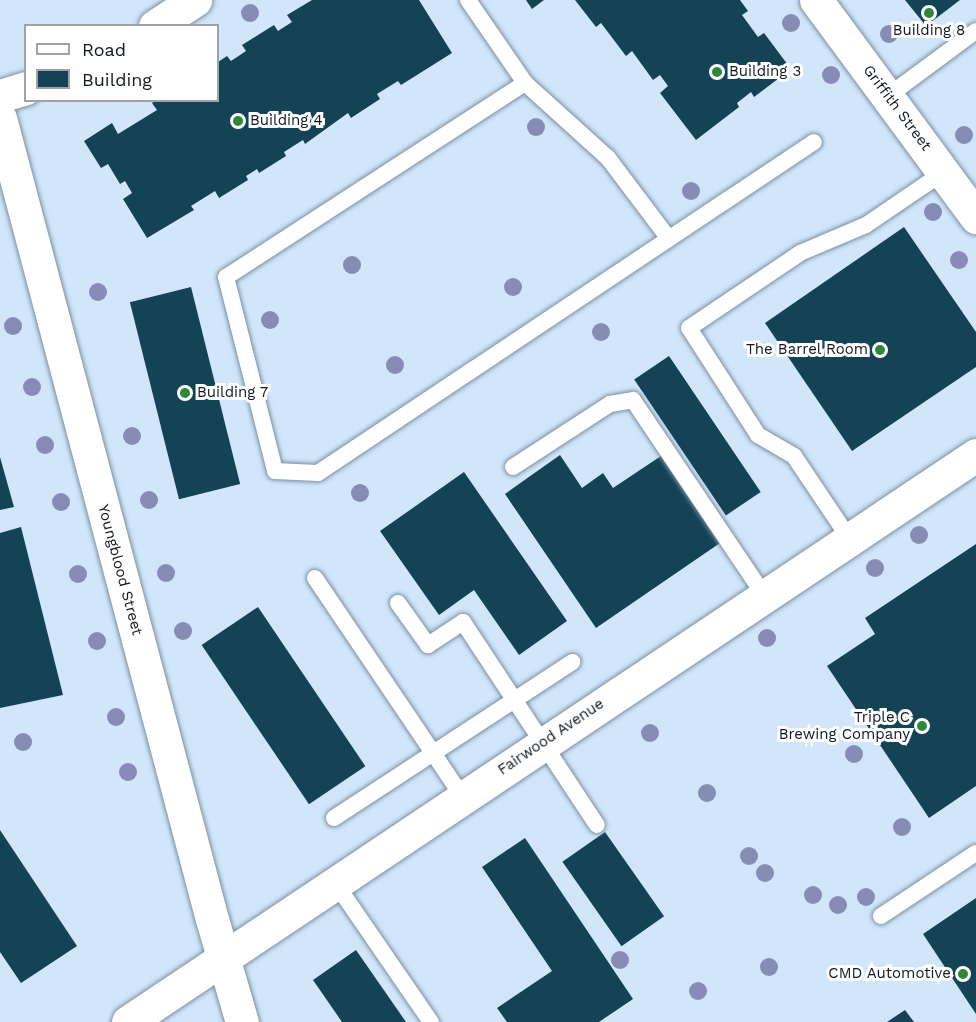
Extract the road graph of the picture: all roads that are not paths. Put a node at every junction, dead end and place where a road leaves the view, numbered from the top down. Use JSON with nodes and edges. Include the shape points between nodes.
{"nodes":[{"id":1,"x":195,"y":0,"type":"edge"},
{"id":2,"x":468,"y":0,"type":"edge"},
{"id":3,"x":816,"y":0,"type":"edge"},
{"id":4,"x":158,"y":24,"type":"edge"},
{"id":5,"x":976,"y":32,"type":"edge"},
{"id":6,"x":525,"y":83,"type":"junction"},
{"id":7,"x":24,"y":89,"type":"edge"},
{"id":8,"x":0,"y":96,"type":"edge"},
{"id":9,"x":888,"y":96,"type":"junction"},
{"id":10,"x":0,"y":118,"type":"edge"},
{"id":11,"x":814,"y":142,"type":"dead end"},
{"id":12,"x":964,"y":190,"type":"edge"},
{"id":13,"x":669,"y":239,"type":"junction"},
{"id":14,"x":976,"y":455,"type":"edge"},
{"id":15,"x":513,"y":467,"type":"dead end"},
{"id":16,"x":849,"y":538,"type":"junction"},
{"id":17,"x":315,"y":578,"type":"dead end"},
{"id":18,"x":764,"y":595,"type":"junction"},
{"id":19,"x":398,"y":603,"type":"dead end"},
{"id":20,"x":572,"y":662,"type":"dead end"},
{"id":21,"x":514,"y":700,"type":"junction"},
{"id":22,"x":542,"y":743,"type":"junction"},
{"id":23,"x":434,"y":753,"type":"junction"},
{"id":24,"x":462,"y":796,"type":"junction"},
{"id":25,"x":334,"y":818,"type":"dead end"},
{"id":26,"x":597,"y":825,"type":"dead end"},
{"id":27,"x":976,"y":854,"type":"edge"},
{"id":28,"x":334,"y":881,"type":"junction"},
{"id":29,"x":881,"y":916,"type":"dead end"},
{"id":30,"x":222,"y":956,"type":"junction"},
{"id":31,"x":128,"y":1022,"type":"edge"},
{"id":32,"x":242,"y":1022,"type":"edge"},
{"id":33,"x":431,"y":1022,"type":"edge"}],
"edges":[{"from":1,"to":4,"type":"street"},
{"from":2,"to":6,"type":"lane"},
{"from":3,"to":9,"type":"street","name":"Griffith Street"},
{"from":5,"to":9,"type":"lane"},
{"from":6,"to":13,"type":"lane","via":[[608,158]]},
{"from":6,"to":13,"type":"lane","via":[[226,277],[275,471],[318,473]]},
{"from":7,"to":8,"type":"street"},
{"from":9,"to":12,"type":"street","name":"Griffith Street"},
{"from":10,"to":30,"type":"street","name":"Youngblood Street"},
{"from":11,"to":13,"type":"lane"},
{"from":12,"to":16,"type":"lane","via":[[800,253],[689,328],[758,435],[794,456]]},
{"from":14,"to":16,"type":"street","name":"Fairwood Avenue"},
{"from":15,"to":18,"type":"lane","via":[[610,404],[633,400]]},
{"from":16,"to":18,"type":"street","name":"Fairwood Avenue"},
{"from":17,"to":23,"type":"lane"},
{"from":18,"to":22,"type":"street","name":"Fairwood Avenue"},
{"from":19,"to":21,"type":"lane","via":[[428,645],[464,622]]},
{"from":20,"to":21,"type":"lane"},
{"from":21,"to":22,"type":"lane"},
{"from":21,"to":23,"type":"lane"},
{"from":22,"to":24,"type":"street","name":"Fairwood Avenue"},
{"from":22,"to":26,"type":"lane"},
{"from":23,"to":24,"type":"lane"},
{"from":23,"to":25,"type":"lane"},
{"from":24,"to":28,"type":"street","name":"Fairwood Avenue"},
{"from":27,"to":29,"type":"lane"},
{"from":28,"to":30,"type":"street","name":"Fairwood Avenue"},
{"from":28,"to":33,"type":"lane"},
{"from":30,"to":31,"type":"street","name":"Fairwood Avenue"},
{"from":30,"to":32,"type":"street","name":"Youngblood Street"}]}
